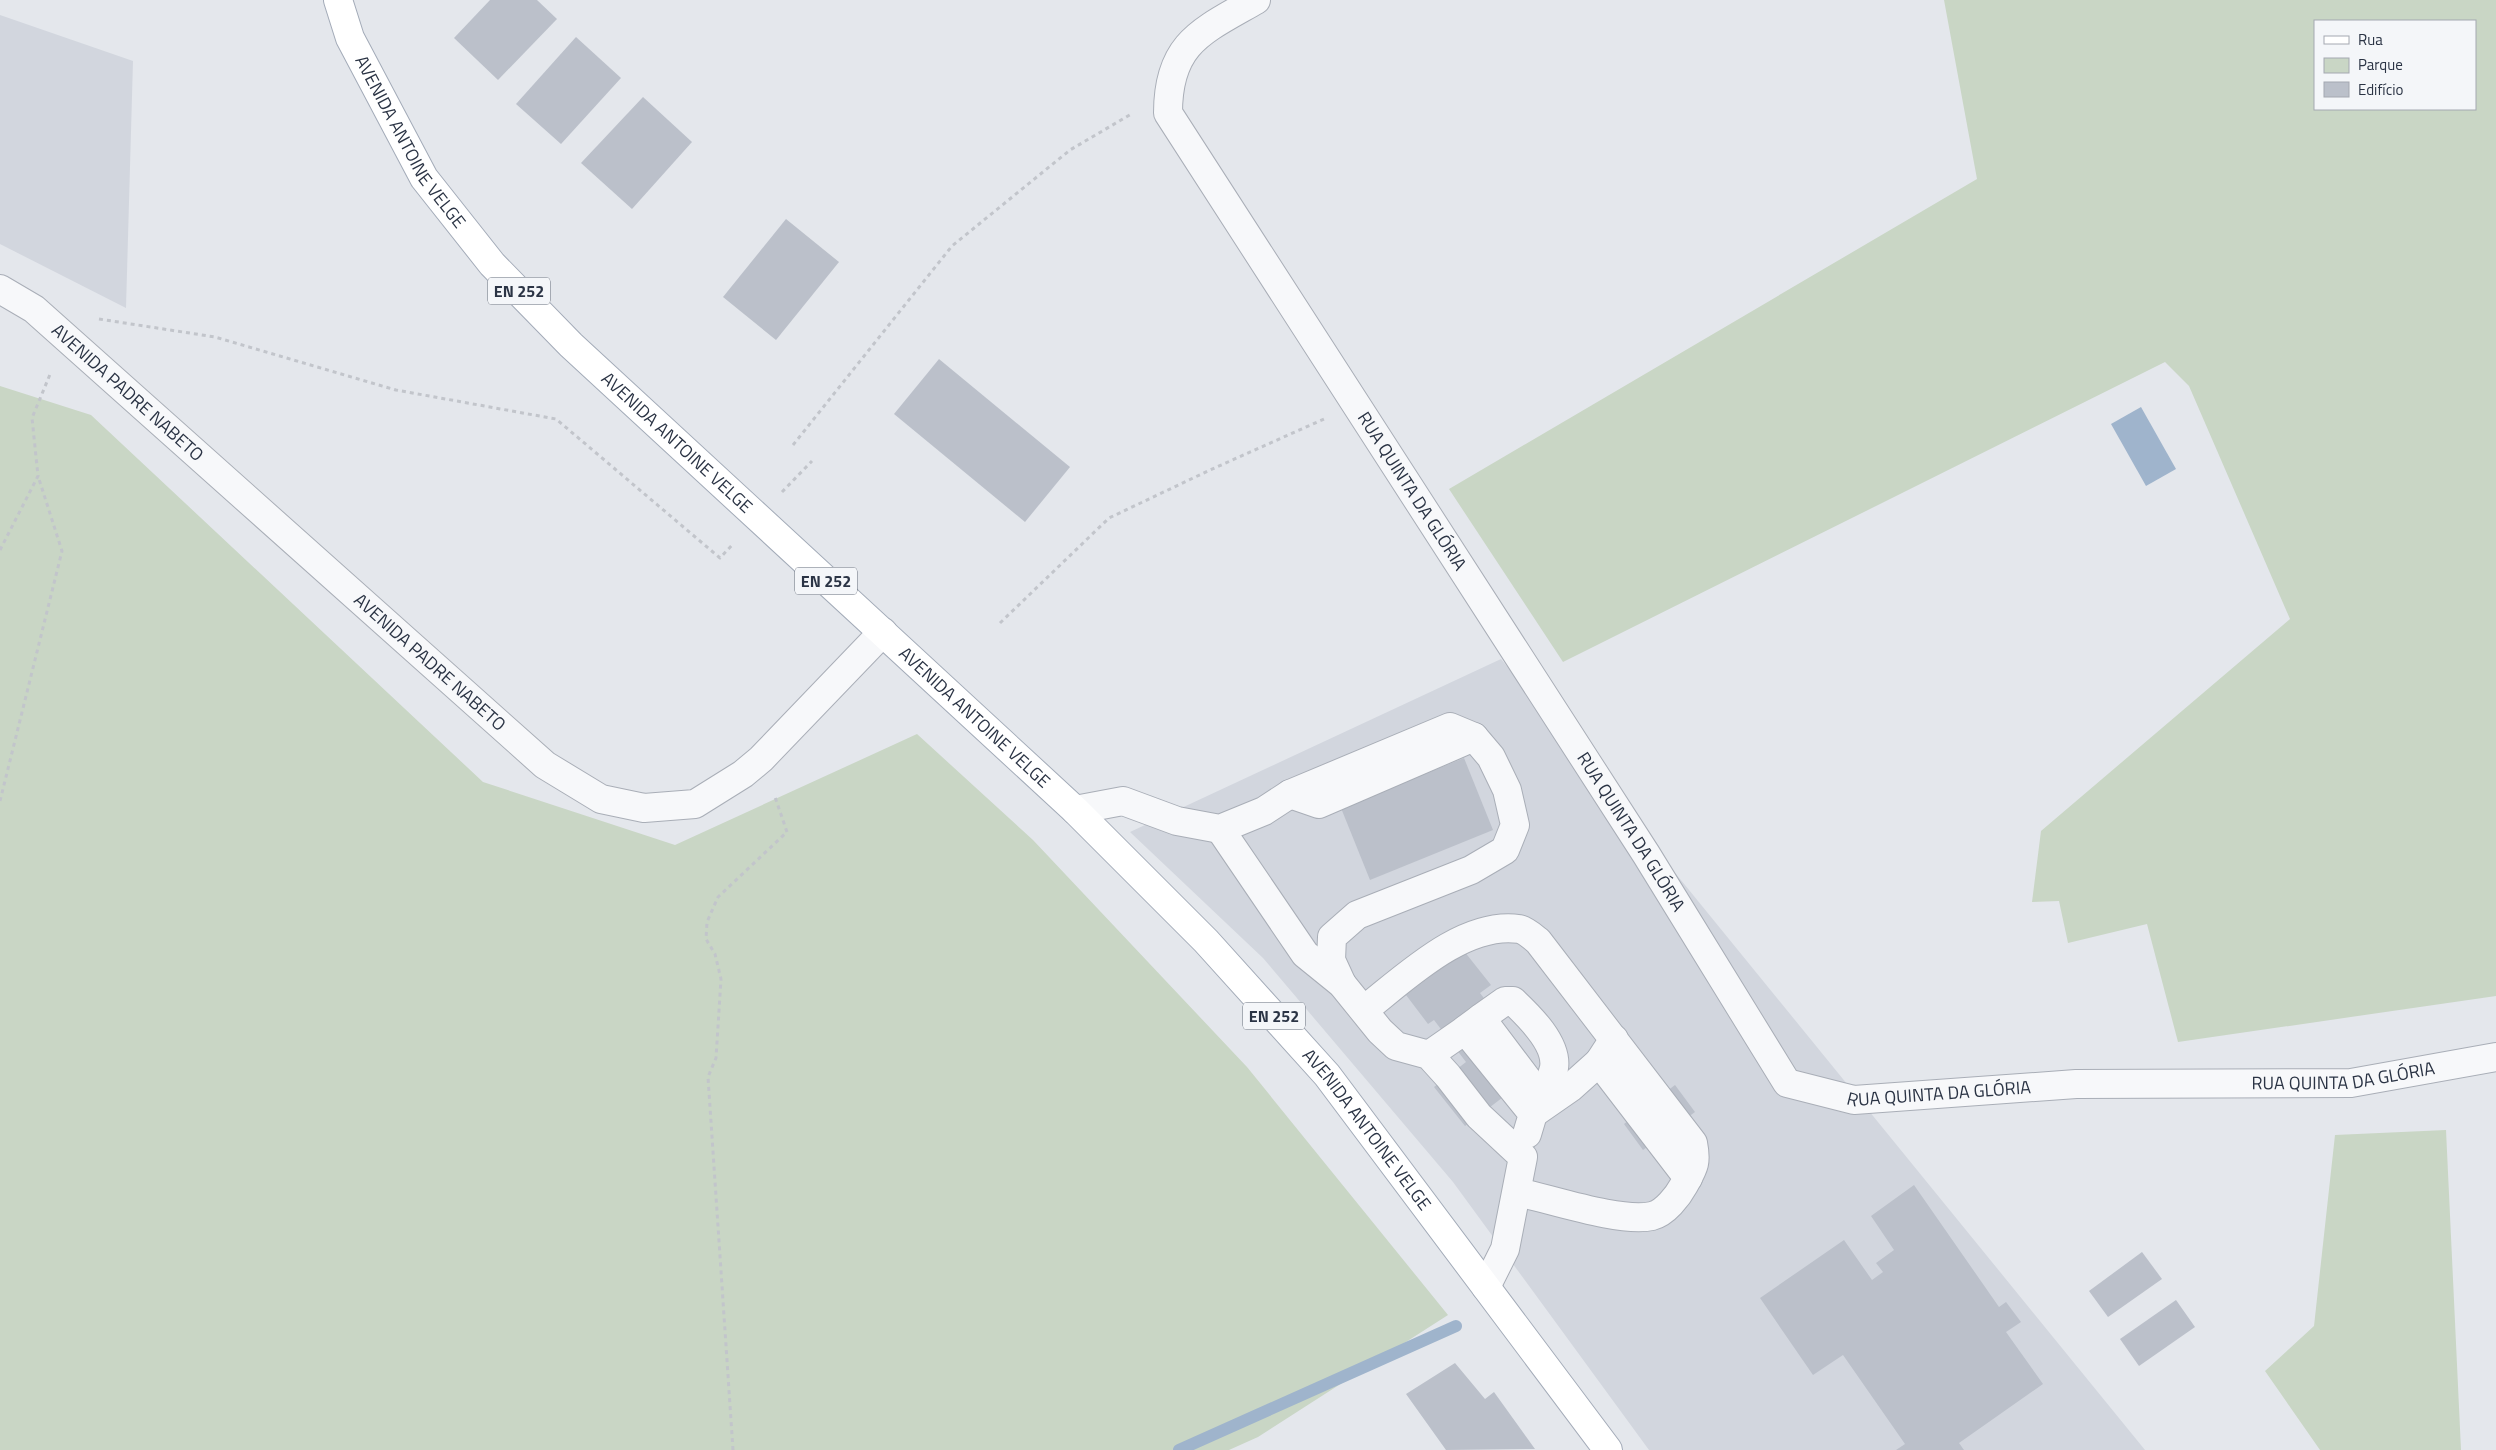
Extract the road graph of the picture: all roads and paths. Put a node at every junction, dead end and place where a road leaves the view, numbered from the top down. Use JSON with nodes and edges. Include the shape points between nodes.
{"nodes":[{"id":1,"x":338,"y":0,"type":"edge"},
{"id":2,"x":1256,"y":0,"type":"edge"},
{"id":3,"x":1168,"y":92,"type":"junction"},
{"id":4,"x":0,"y":289,"type":"edge"},
{"id":5,"x":91,"y":318,"type":"dead end"},
{"id":6,"x":65,"y":337,"type":"junction"},
{"id":7,"x":1356,"y":405,"type":"junction"},
{"id":8,"x":793,"y":445,"type":"dead end"},
{"id":9,"x":812,"y":461,"type":"dead end"},
{"id":10,"x":38,"y":476,"type":"junction"},
{"id":11,"x":759,"y":517,"type":"junction"},
{"id":12,"x":0,"y":550,"type":"edge"},
{"id":13,"x":1000,"y":623,"type":"dead end"},
{"id":14,"x":883,"y":632,"type":"junction"},
{"id":15,"x":761,"y":758,"type":"junction"},
{"id":16,"x":0,"y":801,"type":"edge"},
{"id":17,"x":1075,"y":810,"type":"junction"},
{"id":18,"x":1220,"y":829,"type":"junction"},
{"id":19,"x":1342,"y":984,"type":"junction"},
{"id":20,"x":1364,"y":1010,"type":"junction"},
{"id":21,"x":1473,"y":1024,"type":"junction"},
{"id":22,"x":1614,"y":1039,"type":"junction"},
{"id":23,"x":1429,"y":1055,"type":"junction"},
{"id":24,"x":2496,"y":1057,"type":"edge"},
{"id":25,"x":1599,"y":1062,"type":"junction"},
{"id":26,"x":1528,"y":1135,"type":"junction"},
{"id":27,"x":1688,"y":1178,"type":"junction"},
{"id":28,"x":1517,"y":1192,"type":"junction"},
{"id":29,"x":1486,"y":1287,"type":"junction"},
{"id":30,"x":734,"y":1450,"type":"edge"},
{"id":31,"x":1608,"y":1450,"type":"edge"}],
"edges":[{"from":1,"to":11,"type":"main road","name":"AVENIDA ANTOINE VELGE","number":"EN 252","via":[[350,38],[424,178],[492,264],[571,345]]},
{"from":2,"to":3,"type":"street","name":"RUA QUINTA DA GLÓRIA","via":[[1193,40],[1179,56]]},
{"from":3,"to":7,"type":"street","name":"RUA QUINTA DA GLÓRIA","via":[[1168,113]]},
{"from":3,"to":8,"type":"path","via":[[1070,150],[952,246]]},
{"from":4,"to":6,"type":"street","name":"AVENIDA PADRE NABETO","via":[[34,309]]},
{"from":5,"to":11,"type":"path","via":[[215,337],[396,390],[556,419],[720,558]]},
{"from":6,"to":10,"type":"path","via":[[32,418]]},
{"from":6,"to":15,"type":"street","name":"AVENIDA PADRE NABETO","via":[[545,765],[601,799],[644,808],[696,804]]},
{"from":7,"to":13,"type":"path","via":[[1109,518]]},
{"from":7,"to":24,"type":"street","name":"RUA QUINTA DA GLÓRIA","via":[[1646,854],[1787,1083],[1854,1100],[2076,1084],[2351,1083]]},
{"from":9,"to":11,"type":"path"},
{"from":10,"to":12,"type":"path"},
{"from":10,"to":16,"type":"path","via":[[62,551]]},
{"from":11,"to":14,"type":"main road","name":"AVENIDA ANTOINE VELGE","number":"EN 252"},
{"from":14,"to":15,"type":"street","name":"AVENIDA PADRE NABETO"},
{"from":14,"to":17,"type":"main road","name":"AVENIDA ANTOINE VELGE","number":"EN 252"},
{"from":15,"to":30,"type":"path","via":[[787,832],[718,897],[707,922],[706,939],[715,954],[721,979],[716,1058],[708,1076]]},
{"from":17,"to":18,"type":"street","via":[[1123,801],[1177,821]]},
{"from":17,"to":29,"type":"main road","name":"AVENIDA ANTOINE VELGE","number":"EN 252","via":[[1206,941],[1327,1075]]},
{"from":18,"to":19,"type":"street","via":[[1305,954]]},
{"from":18,"to":19,"type":"street","via":[[1264,811],[1290,794],[1450,727],[1474,737],[1491,757],[1507,790],[1515,825],[1505,850],[1471,870],[1357,914],[1332,937],[1331,960]]},
{"from":19,"to":20,"type":"street"},
{"from":20,"to":22,"type":"street","via":[[1427,961],[1465,938],[1497,928],[1521,929],[1538,941]]},
{"from":20,"to":23,"type":"street","via":[[1396,1046]]},
{"from":21,"to":23,"type":"street"},
{"from":21,"to":26,"type":"street"},
{"from":21,"to":26,"type":"street","via":[[1505,1001],[1513,1002],[1554,1051],[1554,1069]]},
{"from":22,"to":25,"type":"street"},
{"from":22,"to":27,"type":"street","via":[[1693,1143],[1697,1160]]},
{"from":23,"to":26,"type":"street","via":[[1479,1116]]},
{"from":25,"to":26,"type":"street","via":[[1570,1088]]},
{"from":25,"to":27,"type":"street"},
{"from":26,"to":28,"type":"street"},
{"from":27,"to":28,"type":"street","via":[[1677,1198],[1653,1216],[1627,1217]]},
{"from":28,"to":29,"type":"street","via":[[1505,1249]]},
{"from":29,"to":31,"type":"main road","name":"AVENIDA ANTOINE VELGE","number":"EN 252"}]}
